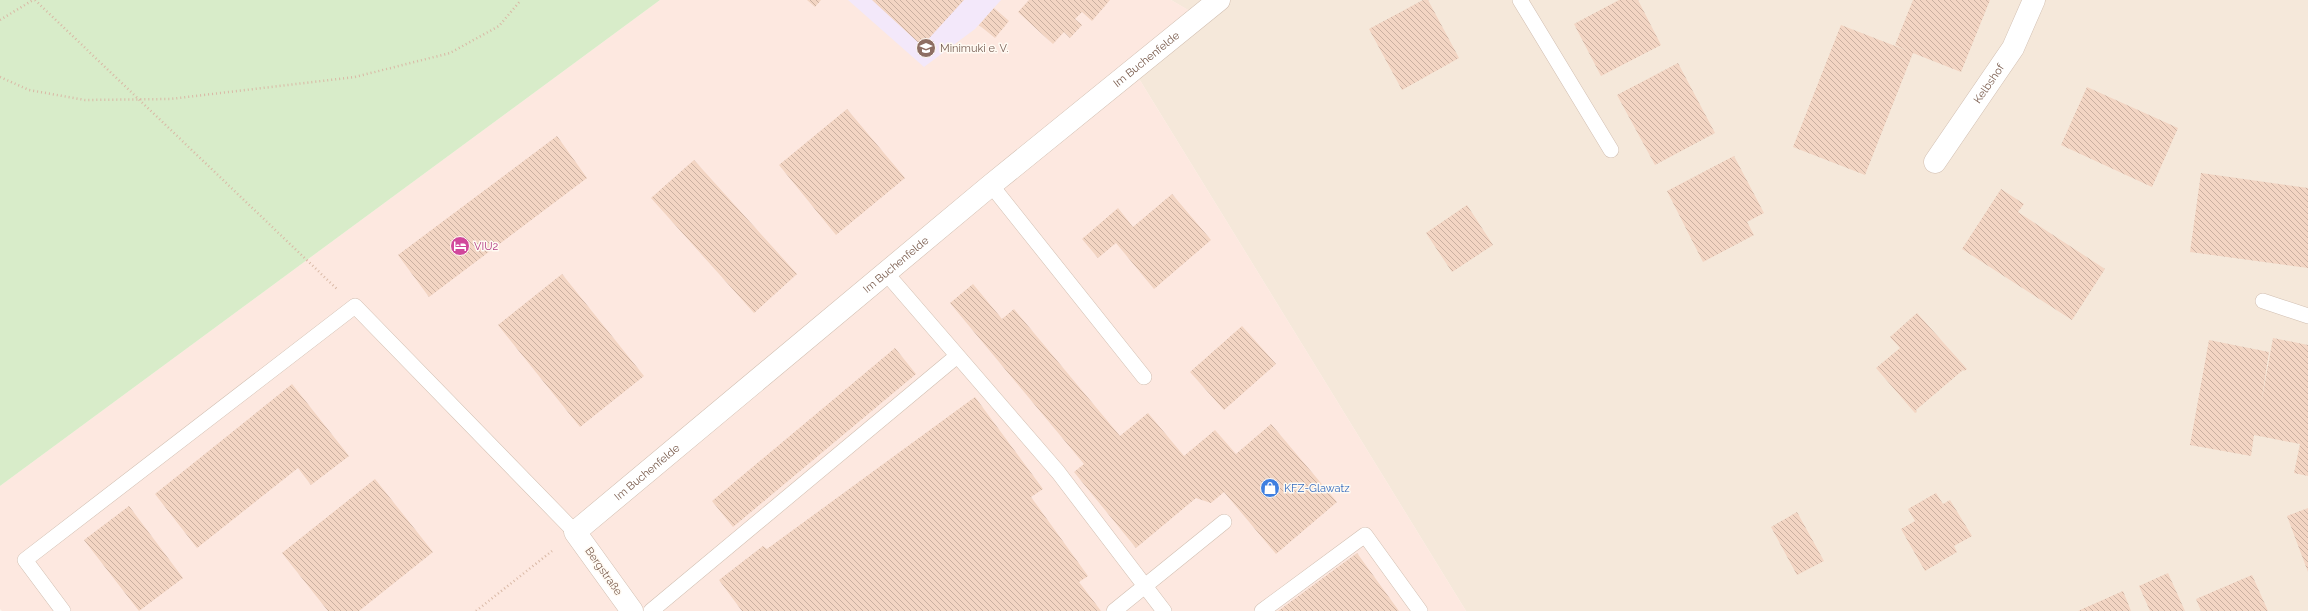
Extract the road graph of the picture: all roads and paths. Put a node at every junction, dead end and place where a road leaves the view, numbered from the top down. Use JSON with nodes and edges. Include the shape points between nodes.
{"nodes":[{"id":1,"x":34,"y":0,"type":"edge"},
{"id":2,"x":520,"y":0,"type":"edge"},
{"id":3,"x":1219,"y":0,"type":"edge"},
{"id":4,"x":1520,"y":0,"type":"edge"},
{"id":5,"x":2034,"y":0,"type":"edge"},
{"id":6,"x":0,"y":20,"type":"edge"},
{"id":7,"x":0,"y":77,"type":"edge"},
{"id":8,"x":138,"y":99,"type":"junction"},
{"id":9,"x":1611,"y":150,"type":"dead end"},
{"id":10,"x":1935,"y":162,"type":"dead end"},
{"id":11,"x":991,"y":185,"type":"junction"},
{"id":12,"x":886,"y":273,"type":"junction"},
{"id":13,"x":2263,"y":301,"type":"dead end"},
{"id":14,"x":355,"y":306,"type":"junction"},
{"id":15,"x":2308,"y":316,"type":"edge"},
{"id":16,"x":958,"y":356,"type":"junction"},
{"id":17,"x":1144,"y":377,"type":"dead end"},
{"id":18,"x":1224,"y":522,"type":"dead end"},
{"id":19,"x":576,"y":532,"type":"junction"},
{"id":20,"x":1144,"y":586,"type":"junction"},
{"id":21,"x":635,"y":610,"type":"edge"},
{"id":22,"x":64,"y":611,"type":"edge"},
{"id":23,"x":476,"y":611,"type":"edge"},
{"id":24,"x":1114,"y":611,"type":"edge"},
{"id":25,"x":1164,"y":611,"type":"edge"},
{"id":26,"x":1262,"y":611,"type":"edge"},
{"id":27,"x":1420,"y":611,"type":"edge"}],
"edges":[{"from":1,"to":6,"type":"path"},
{"from":1,"to":8,"type":"path"},
{"from":2,"to":8,"type":"path","via":[[499,26],[450,53],[355,77],[170,99]]},
{"from":3,"to":11,"type":"street","name":"Im Buchenfelde"},
{"from":4,"to":9,"type":"lane"},
{"from":5,"to":10,"type":"street","name":"Kelbshof","via":[[2013,48]]},
{"from":7,"to":8,"type":"path","via":[[29,90],[78,98]]},
{"from":8,"to":14,"type":"path"},
{"from":11,"to":12,"type":"street","name":"Im Buchenfelde"},
{"from":11,"to":17,"type":"lane"},
{"from":12,"to":16,"type":"lane"},
{"from":12,"to":19,"type":"street","name":"Im Buchenfelde"},
{"from":13,"to":15,"type":"lane"},
{"from":14,"to":19,"type":"lane"},
{"from":14,"to":22,"type":"lane","via":[[24,560]]},
{"from":16,"to":20,"type":"lane","via":[[1058,472]]},
{"from":16,"to":21,"type":"lane"},
{"from":18,"to":20,"type":"lane"},
{"from":19,"to":21,"type":"street","name":"Bergstraße"},
{"from":19,"to":23,"type":"path"},
{"from":20,"to":24,"type":"lane"},
{"from":20,"to":25,"type":"lane"},
{"from":26,"to":27,"type":"lane","via":[[1365,535]]}]}
